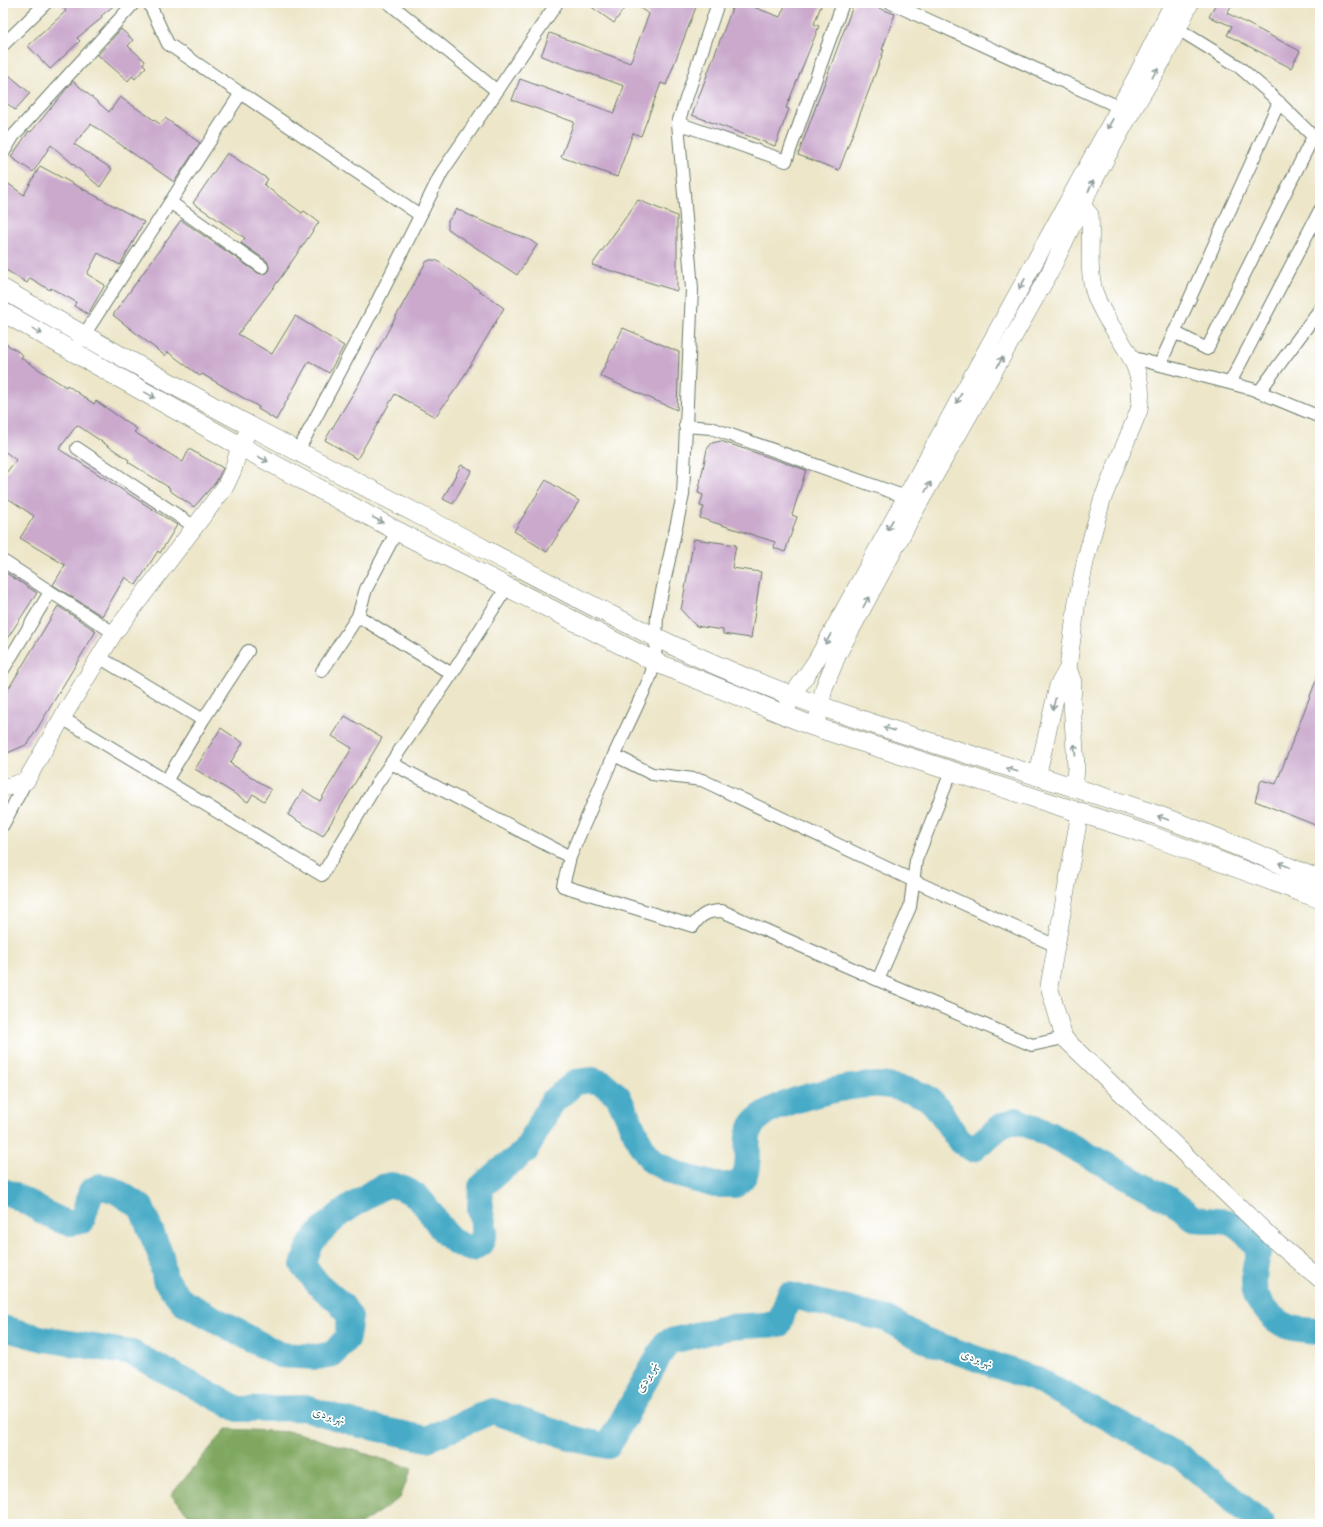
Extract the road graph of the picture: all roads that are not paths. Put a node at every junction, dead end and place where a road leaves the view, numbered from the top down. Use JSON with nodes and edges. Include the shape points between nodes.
{"nodes":[{"id":1,"x":46,"y":3,"type":"edge"},
{"id":2,"x":134,"y":3,"type":"edge"},
{"id":3,"x":149,"y":3,"type":"edge"},
{"id":4,"x":389,"y":3,"type":"edge"},
{"id":5,"x":557,"y":3,"type":"edge"},
{"id":6,"x":718,"y":3,"type":"edge"},
{"id":7,"x":843,"y":3,"type":"edge"},
{"id":8,"x":891,"y":3,"type":"edge"},
{"id":9,"x":1173,"y":3,"type":"edge"},
{"id":10,"x":1190,"y":3,"type":"edge"},
{"id":11,"x":1178,"y":29,"type":"junction"},
{"id":12,"x":3,"y":45,"type":"edge"},
{"id":13,"x":497,"y":91,"type":"junction"},
{"id":14,"x":241,"y":93,"type":"junction"},
{"id":15,"x":1279,"y":102,"type":"junction"},
{"id":16,"x":1119,"y":107,"type":"junction"},
{"id":17,"x":678,"y":122,"type":"junction"},
{"id":18,"x":1317,"y":140,"type":"edge"},
{"id":19,"x":3,"y":153,"type":"edge"},
{"id":20,"x":170,"y":202,"type":"junction"},
{"id":21,"x":1075,"y":202,"type":"junction"},
{"id":22,"x":1320,"y":210,"type":"edge"},
{"id":23,"x":420,"y":215,"type":"junction"},
{"id":24,"x":1044,"y":244,"type":"junction"},
{"id":25,"x":1060,"y":254,"type":"junction"},
{"id":26,"x":262,"y":267,"type":"dead end"},
{"id":27,"x":3,"y":289,"type":"edge"},
{"id":28,"x":1320,"y":309,"type":"edge"},
{"id":29,"x":3,"y":312,"type":"edge"},
{"id":30,"x":1174,"y":332,"type":"junction"},
{"id":31,"x":83,"y":336,"type":"junction"},
{"id":32,"x":73,"y":352,"type":"junction"},
{"id":33,"x":1130,"y":357,"type":"junction"},
{"id":34,"x":1160,"y":364,"type":"junction"},
{"id":35,"x":1230,"y":383,"type":"junction"},
{"id":36,"x":1259,"y":392,"type":"junction"},
{"id":37,"x":1320,"y":417,"type":"edge"},
{"id":38,"x":685,"y":426,"type":"junction"},
{"id":39,"x":251,"y":427,"type":"junction"},
{"id":40,"x":240,"y":446,"type":"junction"},
{"id":41,"x":77,"y":448,"type":"dead end"},
{"id":42,"x":298,"y":452,"type":"junction"},
{"id":43,"x":906,"y":497,"type":"junction"},
{"id":44,"x":195,"y":527,"type":"junction"},
{"id":45,"x":397,"y":531,"type":"junction"},
{"id":46,"x":3,"y":561,"type":"edge"},
{"id":47,"x":507,"y":587,"type":"junction"},
{"id":48,"x":50,"y":592,"type":"junction"},
{"id":49,"x":358,"y":616,"type":"junction"},
{"id":50,"x":114,"y":633,"type":"junction"},
{"id":51,"x":656,"y":639,"type":"junction"},
{"id":52,"x":248,"y":652,"type":"dead end"},
{"id":53,"x":99,"y":657,"type":"junction"},
{"id":54,"x":655,"y":662,"type":"junction"},
{"id":55,"x":1068,"y":668,"type":"junction"},
{"id":56,"x":3,"y":670,"type":"edge"},
{"id":57,"x":322,"y":671,"type":"dead end"},
{"id":58,"x":452,"y":674,"type":"junction"},
{"id":59,"x":792,"y":695,"type":"junction"},
{"id":60,"x":821,"y":706,"type":"junction"},
{"id":61,"x":786,"y":717,"type":"junction"},
{"id":62,"x":62,"y":718,"type":"junction"},
{"id":63,"x":202,"y":720,"type":"junction"},
{"id":64,"x":812,"y":726,"type":"junction"},
{"id":65,"x":614,"y":755,"type":"junction"},
{"id":66,"x":391,"y":763,"type":"junction"},
{"id":67,"x":951,"y":772,"type":"junction"},
{"id":68,"x":1037,"y":776,"type":"junction"},
{"id":69,"x":26,"y":781,"type":"junction"},
{"id":70,"x":166,"y":781,"type":"junction"},
{"id":71,"x":3,"y":788,"type":"edge"},
{"id":72,"x":1074,"y":789,"type":"junction"},
{"id":73,"x":1080,"y":812,"type":"junction"},
{"id":74,"x":3,"y":825,"type":"edge"},
{"id":75,"x":570,"y":857,"type":"junction"},
{"id":76,"x":912,"y":880,"type":"junction"},
{"id":77,"x":1320,"y":880,"type":"edge"},
{"id":78,"x":1320,"y":899,"type":"edge"},
{"id":79,"x":1056,"y":946,"type":"junction"},
{"id":80,"x":878,"y":980,"type":"junction"},
{"id":81,"x":1064,"y":1038,"type":"junction"},
{"id":82,"x":1320,"y":1279,"type":"edge"}],
"edges":[{"from":1,"to":12,"type":"street"},
{"from":2,"to":19,"type":"street","via":[[14,135]]},
{"from":3,"to":14,"type":"street","via":[[168,44]]},
{"from":4,"to":13,"type":"street"},
{"from":5,"to":13,"type":"street"},
{"from":6,"to":17,"type":"street"},
{"from":7,"to":17,"type":"street","via":[[786,162]]},
{"from":8,"to":16,"type":"street"},
{"from":9,"to":16,"type":"street"},
{"from":10,"to":11,"type":"street"},
{"from":11,"to":15,"type":"street","via":[[1238,66]]},
{"from":21,"to":11,"type":"street","one_way":true,"via":[[1103,163]]},
{"from":13,"to":23,"type":"street","via":[[442,172]]},
{"from":14,"to":20,"type":"street"},
{"from":14,"to":23,"type":"street"},
{"from":15,"to":18,"type":"street"},
{"from":15,"to":30,"type":"street"},
{"from":16,"to":21,"type":"street","one_way":true},
{"from":17,"to":38,"type":"street","via":[[692,289]]},
{"from":18,"to":30,"type":"street","via":[[1207,349]]},
{"from":20,"to":26,"type":"street"},
{"from":20,"to":31,"type":"street"},
{"from":21,"to":24,"type":"street"},
{"from":21,"to":25,"type":"street"},
{"from":21,"to":33,"type":"street","via":[[1090,215],[1090,269],[1094,291],[1104,314]]},
{"from":22,"to":35,"type":"street"},
{"from":23,"to":42,"type":"street"},
{"from":24,"to":25,"type":"street","via":[[1057,240]]},
{"from":24,"to":43,"type":"street","one_way":true},
{"from":60,"to":25,"type":"street","one_way":true,"via":[[826,680],[838,654],[917,507]]},
{"from":27,"to":31,"type":"main road"},
{"from":28,"to":36,"type":"street"},
{"from":29,"to":32,"type":"main road","one_way":true},
{"from":30,"to":34,"type":"street"},
{"from":31,"to":32,"type":"street"},
{"from":31,"to":39,"type":"main road"},
{"from":32,"to":40,"type":"main road","one_way":true},
{"from":33,"to":34,"type":"street"},
{"from":33,"to":55,"type":"street","via":[[1140,378],[1142,395],[1139,410],[1102,500],[1086,558]]},
{"from":34,"to":35,"type":"street"},
{"from":35,"to":36,"type":"street"},
{"from":36,"to":37,"type":"street"},
{"from":38,"to":43,"type":"street","via":[[710,428]]},
{"from":38,"to":51,"type":"street","via":[[683,495],[657,615]]},
{"from":39,"to":40,"type":"street"},
{"from":39,"to":42,"type":"main road"},
{"from":40,"to":44,"type":"street","via":[[230,478]]},
{"from":40,"to":45,"type":"main road","one_way":true},
{"from":41,"to":44,"type":"street"},
{"from":42,"to":51,"type":"main road"},
{"from":43,"to":59,"type":"street","one_way":true,"via":[[816,661]]},
{"from":44,"to":50,"type":"street"},
{"from":45,"to":47,"type":"main road"},
{"from":45,"to":49,"type":"street","via":[[366,589]]},
{"from":46,"to":48,"type":"street"},
{"from":47,"to":54,"type":"main road"},
{"from":47,"to":58,"type":"street"},
{"from":48,"to":50,"type":"street"},
{"from":48,"to":56,"type":"street"},
{"from":49,"to":57,"type":"street"},
{"from":49,"to":58,"type":"street"},
{"from":50,"to":53,"type":"street"},
{"from":51,"to":54,"type":"street"},
{"from":51,"to":59,"type":"main road"},
{"from":52,"to":63,"type":"street"},
{"from":53,"to":62,"type":"street"},
{"from":53,"to":63,"type":"street"},
{"from":54,"to":61,"type":"main road"},
{"from":54,"to":65,"type":"street"},
{"from":55,"to":68,"type":"street","one_way":true,"via":[[1058,686]]},
{"from":72,"to":55,"type":"street","one_way":true,"via":[[1076,768],[1073,682]]},
{"from":58,"to":66,"type":"street"},
{"from":59,"to":60,"type":"main road"},
{"from":59,"to":61,"type":"street","via":[[787,705]]},
{"from":60,"to":64,"type":"street"},
{"from":68,"to":60,"type":"main road","one_way":true},
{"from":61,"to":64,"type":"main road"},
{"from":62,"to":69,"type":"street"},
{"from":62,"to":70,"type":"street"},
{"from":63,"to":70,"type":"street"},
{"from":64,"to":67,"type":"main road"},
{"from":65,"to":75,"type":"street"},
{"from":65,"to":76,"type":"street","via":[[652,774],[702,780]]},
{"from":66,"to":70,"type":"street","via":[[322,875]]},
{"from":66,"to":75,"type":"street"},
{"from":67,"to":73,"type":"main road"},
{"from":67,"to":76,"type":"street","via":[[916,860]]},
{"from":68,"to":72,"type":"main road"},
{"from":69,"to":71,"type":"street"},
{"from":69,"to":74,"type":"street"},
{"from":77,"to":72,"type":"main road","one_way":true,"via":[[1217,837]]},
{"from":73,"to":78,"type":"main road"},
{"from":73,"to":79,"type":"street"},
{"from":75,"to":80,"type":"street","via":[[563,886],[693,926],[699,917],[709,911],[722,911]]},
{"from":76,"to":79,"type":"street"},
{"from":76,"to":80,"type":"street","via":[[910,907]]},
{"from":79,"to":81,"type":"street","via":[[1049,986]]},
{"from":80,"to":81,"type":"street","via":[[1032,1044]]},
{"from":81,"to":82,"type":"street","via":[[1277,1243]]}]}
